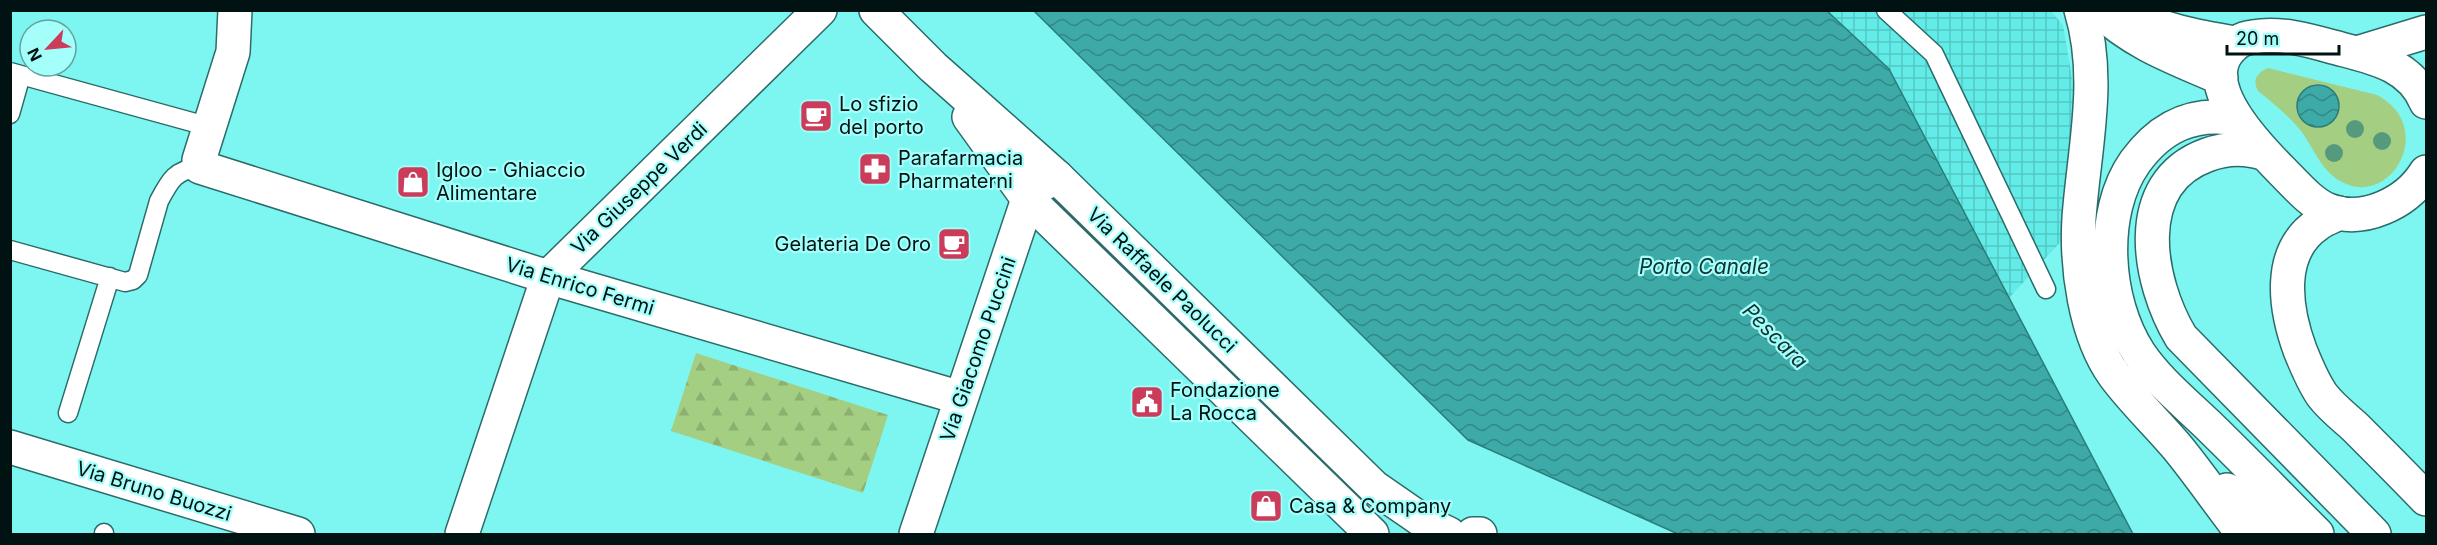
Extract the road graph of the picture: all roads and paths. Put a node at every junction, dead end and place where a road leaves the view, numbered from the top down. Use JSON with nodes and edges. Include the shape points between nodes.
{"nodes":[{"id":1,"x":235,"y":10,"type":"edge"},
{"id":2,"x":820,"y":10,"type":"edge"},
{"id":3,"x":876,"y":10,"type":"edge"},
{"id":4,"x":1886,"y":10,"type":"edge"},
{"id":5,"x":2081,"y":10,"type":"edge"},
{"id":6,"x":2099,"y":10,"type":"edge"},
{"id":7,"x":2125,"y":10,"type":"edge"},
{"id":8,"x":2427,"y":32,"type":"edge"},
{"id":9,"x":2235,"y":43,"type":"junction"},
{"id":10,"x":2357,"y":53,"type":"junction"},
{"id":11,"x":933,"y":67,"type":"junction"},
{"id":12,"x":16,"y":74,"type":"edge"},
{"id":13,"x":2221,"y":78,"type":"junction"},
{"id":14,"x":2427,"y":102,"type":"edge"},
{"id":15,"x":10,"y":114,"type":"edge"},
{"id":16,"x":2237,"y":119,"type":"junction"},
{"id":17,"x":210,"y":127,"type":"junction"},
{"id":18,"x":2265,"y":154,"type":"junction"},
{"id":19,"x":200,"y":167,"type":"junction"},
{"id":20,"x":1057,"y":177,"type":"junction"},
{"id":21,"x":2421,"y":184,"type":"edge"},
{"id":22,"x":1028,"y":199,"type":"junction"},
{"id":23,"x":2339,"y":213,"type":"junction"},
{"id":24,"x":10,"y":250,"type":"edge"},
{"id":25,"x":110,"y":277,"type":"junction"},
{"id":26,"x":548,"y":277,"type":"junction"},
{"id":27,"x":2046,"y":289,"type":"dead end"},
{"id":28,"x":961,"y":398,"type":"junction"},
{"id":29,"x":68,"y":413,"type":"dead end"},
{"id":30,"x":10,"y":447,"type":"edge"},
{"id":31,"x":2427,"y":499,"type":"edge"},
{"id":32,"x":2266,"y":522,"type":"edge"},
{"id":33,"x":298,"y":534,"type":"edge"},
{"id":34,"x":462,"y":534,"type":"edge"},
{"id":35,"x":916,"y":534,"type":"edge"},
{"id":36,"x":1372,"y":534,"type":"edge"},
{"id":37,"x":1449,"y":534,"type":"edge"},
{"id":38,"x":1473,"y":534,"type":"edge"},
{"id":39,"x":1480,"y":534,"type":"edge"},
{"id":40,"x":2317,"y":534,"type":"edge"},
{"id":41,"x":2374,"y":534,"type":"edge"}],
"edges":[{"from":1,"to":17,"type":"main road","via":[[233,52]]},
{"from":2,"to":26,"type":"main road","name":"Via Giuseppe Verdi"},
{"from":3,"to":11,"type":"main road","name":"Via Raffaele Paolucci"},
{"from":4,"to":27,"type":"lane","via":[[1934,54]]},
{"from":5,"to":32,"type":"main road","via":[[2090,46],[2092,84],[2079,217],[2080,278],[2100,351],[2114,375],[2178,448]]},
{"from":6,"to":13,"type":"main road","via":[[2138,41]]},
{"from":7,"to":9,"type":"main road","via":[[2184,34]]},
{"from":8,"to":10,"type":"main road"},
{"from":9,"to":10,"type":"main road","via":[[2254,36],[2278,36]]},
{"from":9,"to":13,"type":"main road","via":[[2223,60]]},
{"from":10,"to":14,"type":"main road","via":[[2400,68]]},
{"from":11,"to":20,"type":"main road","name":"Via Raffaele Paolucci"},
{"from":11,"to":22,"type":"main road","name":"Via Raffaele Paolucci"},
{"from":12,"to":15,"type":"lane"},
{"from":12,"to":17,"type":"lane"},
{"from":13,"to":16,"type":"main road","via":[[2229,107]]},
{"from":16,"to":18,"type":"main road"},
{"from":16,"to":32,"type":"main road","via":[[2196,117],[2162,135],[2140,155],[2116,207],[2110,248],[2121,315],[2137,350]]},
{"from":17,"to":19,"type":"main road"},
{"from":18,"to":23,"type":"main road","via":[[2313,200]]},
{"from":18,"to":41,"type":"main road","via":[[2244,149],[2218,151],[2199,158],[2170,178],[2157,202],[2152,234],[2160,290],[2181,337]]},
{"from":19,"to":25,"type":"lane","via":[[178,172],[164,190],[138,275],[125,282]]},
{"from":19,"to":26,"type":"main road","name":"Via Enrico Fermi"},
{"from":20,"to":22,"type":"main road","via":[[1037,187]]},
{"from":20,"to":37,"type":"main road","name":"Via Raffaele Paolucci","via":[[1374,487]]},
{"from":21,"to":23,"type":"main road","via":[[2394,204],[2370,212]]},
{"from":22,"to":28,"type":"main road","name":"Via Giacomo Puccini"},
{"from":22,"to":36,"type":"main road","name":"Via Raffaele Paolucci"},
{"from":23,"to":31,"type":"main road","via":[[2309,232],[2290,265],[2287,307],[2295,335],[2323,396]]},
{"from":24,"to":25,"type":"lane"},
{"from":25,"to":29,"type":"lane"},
{"from":26,"to":28,"type":"main road","name":"Via Enrico Fermi"},
{"from":26,"to":34,"type":"main road","name":"Via Giuseppe Verdi"},
{"from":28,"to":35,"type":"main road","name":"Via Giacomo Puccini"},
{"from":30,"to":33,"type":"main road","name":"Via Bruno Buozzi"},
{"from":32,"to":40,"type":"main road"},
{"from":38,"to":39,"type":"main road"}]}
